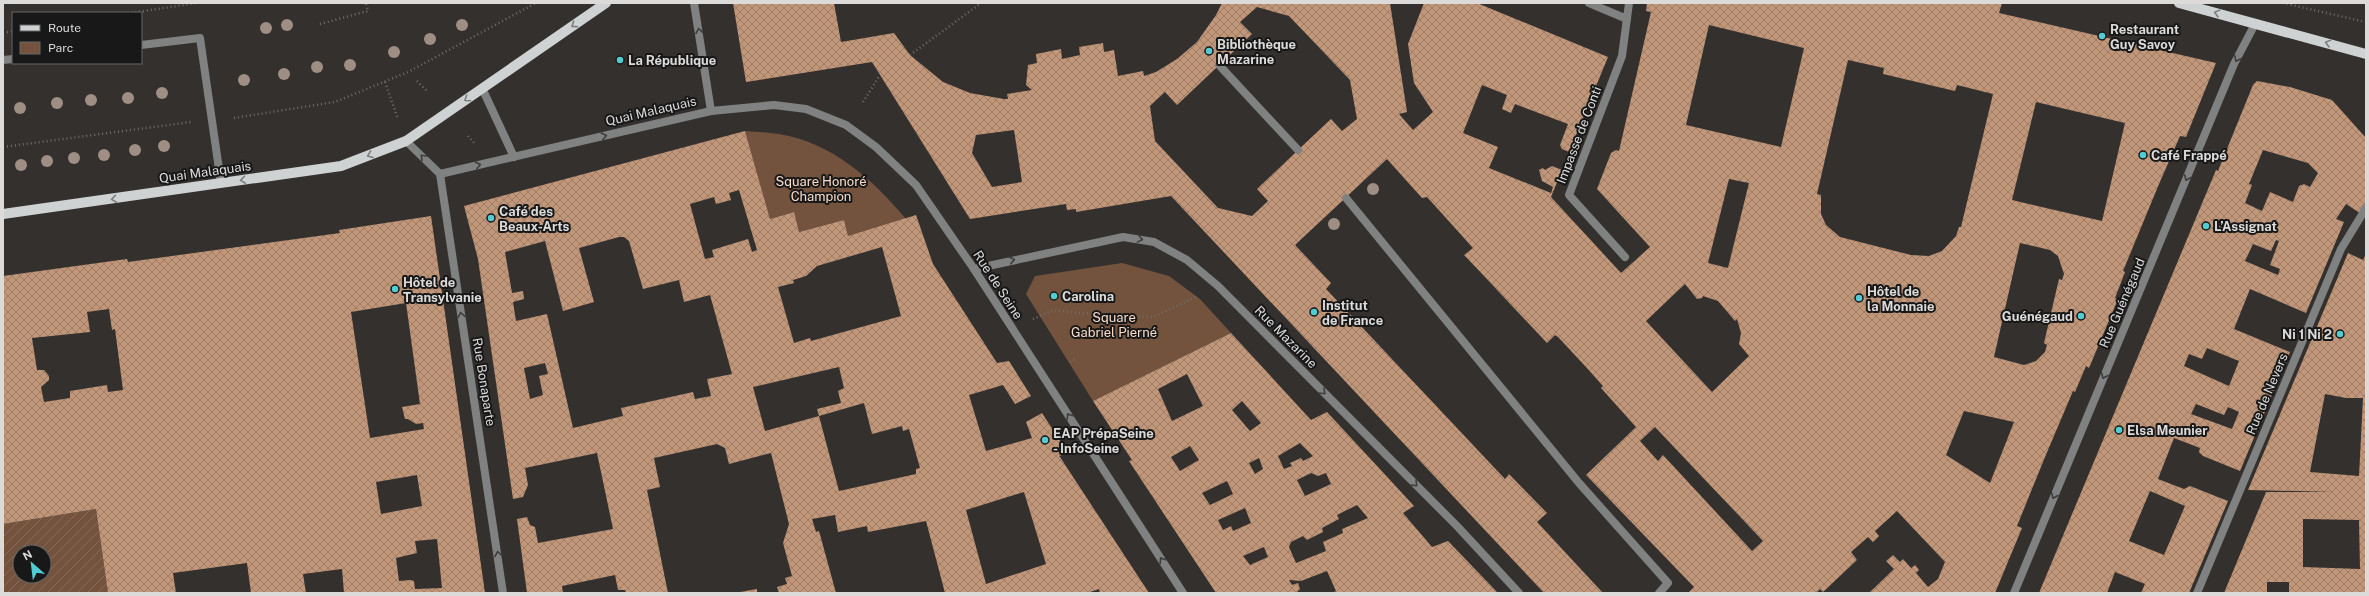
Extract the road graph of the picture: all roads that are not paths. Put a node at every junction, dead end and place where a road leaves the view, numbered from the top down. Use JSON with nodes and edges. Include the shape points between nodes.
{"nodes":[{"id":1,"x":606,"y":3,"type":"edge"},
{"id":2,"x":694,"y":3,"type":"edge"},
{"id":3,"x":1589,"y":3,"type":"edge"},
{"id":4,"x":1629,"y":3,"type":"edge"},
{"id":5,"x":2179,"y":3,"type":"edge"},
{"id":6,"x":1627,"y":19,"type":"junction"},
{"id":7,"x":2255,"y":24,"type":"junction"},
{"id":8,"x":142,"y":45,"type":"edge"},
{"id":9,"x":2366,"y":54,"type":"edge"},
{"id":10,"x":1219,"y":65,"type":"dead end"},
{"id":11,"x":482,"y":88,"type":"junction"},
{"id":12,"x":711,"y":111,"type":"junction"},
{"id":13,"x":406,"y":141,"type":"junction"},
{"id":14,"x":1298,"y":150,"type":"dead end"},
{"id":15,"x":514,"y":157,"type":"junction"},
{"id":16,"x":440,"y":174,"type":"junction"},
{"id":17,"x":221,"y":183,"type":"junction"},
{"id":18,"x":1346,"y":198,"type":"dead end"},
{"id":19,"x":2366,"y":208,"type":"edge"},
{"id":20,"x":3,"y":214,"type":"edge"},
{"id":21,"x":1625,"y":257,"type":"dead end"},
{"id":22,"x":974,"y":269,"type":"junction"},
{"id":23,"x":503,"y":593,"type":"edge"},
{"id":24,"x":1183,"y":593,"type":"edge"},
{"id":25,"x":1519,"y":593,"type":"edge"},
{"id":26,"x":1659,"y":593,"type":"edge"},
{"id":27,"x":2014,"y":593,"type":"edge"},
{"id":28,"x":2197,"y":593,"type":"edge"}],
"edges":[{"from":1,"to":11,"type":"main road","name":"Quai Malaquais","one_way":true},
{"from":12,"to":2,"type":"street","name":"Quai Malaquais","one_way":true},
{"from":3,"to":6,"type":"street"},
{"from":4,"to":6,"type":"street","name":"Impasse de Conti"},
{"from":7,"to":5,"type":"main road","one_way":true},
{"from":6,"to":21,"type":"street","name":"Impasse de Conti","via":[[1622,56],[1569,195]]},
{"from":9,"to":7,"type":"main road","one_way":true},
{"from":7,"to":27,"type":"street","name":"Rue Guénégaud","one_way":true,"via":[[2234,64]]},
{"from":8,"to":17,"type":"street","via":[[200,38]]},
{"from":10,"to":14,"type":"street"},
{"from":11,"to":13,"type":"main road","name":"Quai Malaquais","one_way":true},
{"from":11,"to":15,"type":"street"},
{"from":15,"to":12,"type":"street","name":"Quai Malaquais","one_way":true},
{"from":12,"to":22,"type":"street","name":"Rue de Seine","via":[[780,106],[806,109],[846,125],[876,147],[916,185]]},
{"from":16,"to":13,"type":"street","one_way":true},
{"from":13,"to":17,"type":"main road","name":"Quai Malaquais","one_way":true,"via":[[341,166]]},
{"from":16,"to":15,"type":"street","name":"Quai Malaquais","one_way":true},
{"from":23,"to":16,"type":"street","name":"Rue Bonaparte","one_way":true},
{"from":17,"to":20,"type":"main road","name":"Quai Malaquais","one_way":true},
{"from":18,"to":26,"type":"street","via":[[1578,483],[1668,583]]},
{"from":19,"to":28,"type":"street","name":"Rue de Nevers","via":[[2341,249]]},
{"from":24,"to":22,"type":"street","name":"Rue de Seine","one_way":true},
{"from":22,"to":25,"type":"street","name":"Rue Mazarine","one_way":true,"via":[[1123,237],[1154,242],[1187,260],[1224,291],[1457,526]]}]}
